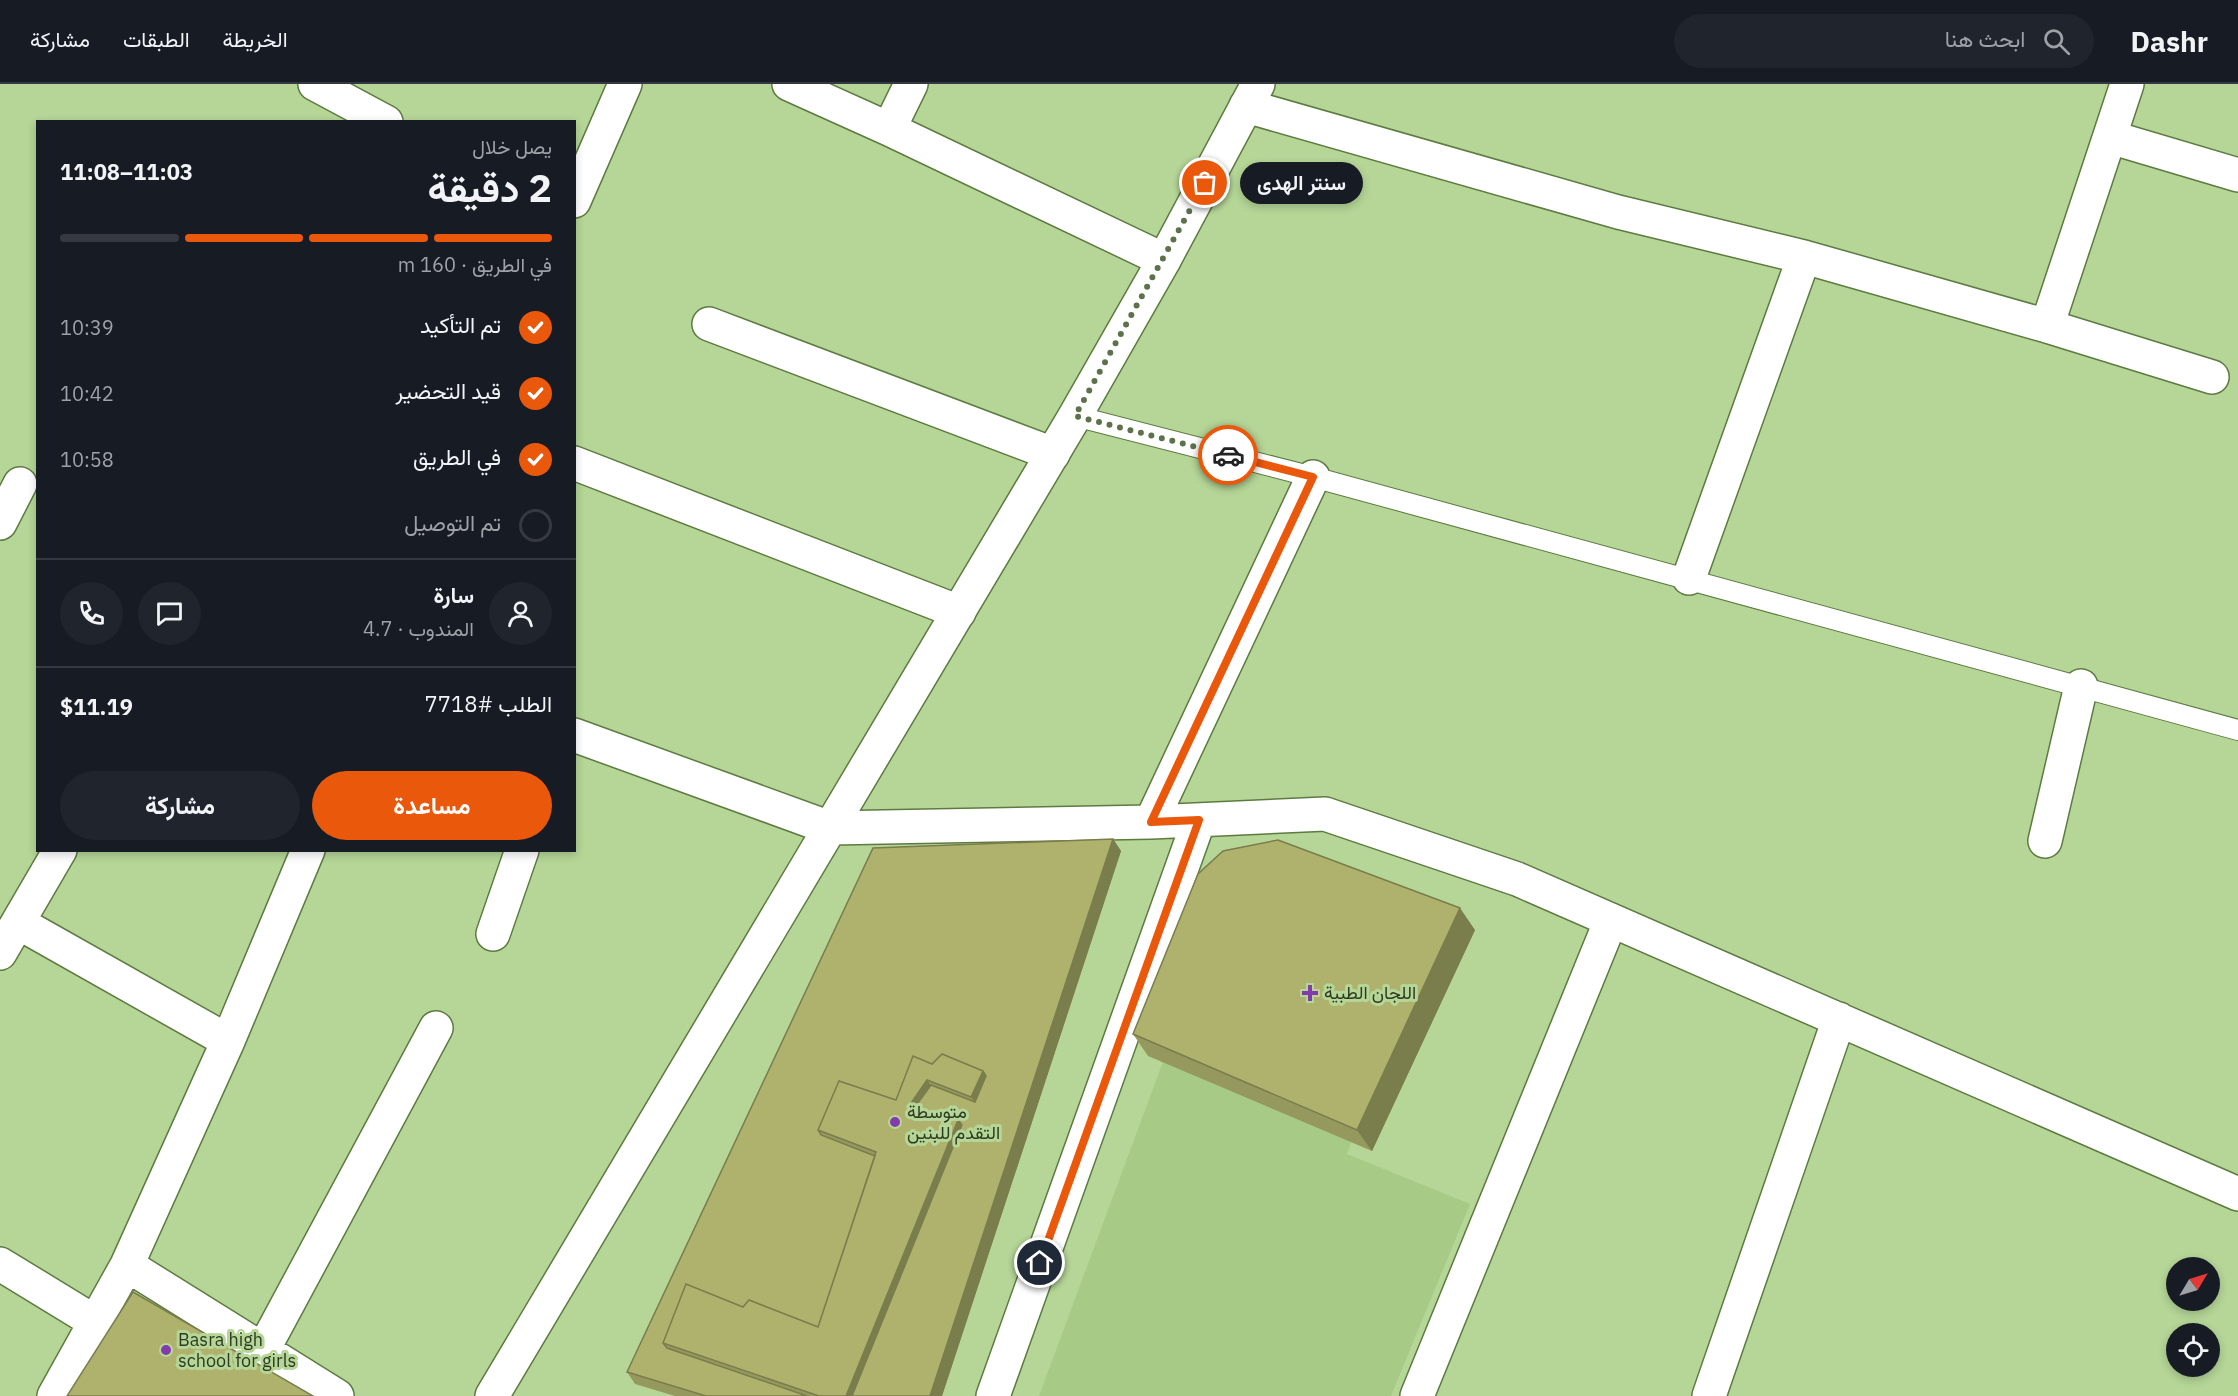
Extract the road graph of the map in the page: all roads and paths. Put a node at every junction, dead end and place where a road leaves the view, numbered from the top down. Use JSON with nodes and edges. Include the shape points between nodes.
{"nodes":[{"id":1,"x":315,"y":84,"type":"edge"},
{"id":2,"x":625,"y":84,"type":"edge"},
{"id":3,"x":789,"y":84,"type":"edge"},
{"id":4,"x":911,"y":84,"type":"edge"},
{"id":5,"x":2127,"y":84,"type":"edge"},
{"id":6,"x":1252,"y":95,"type":"edge"},
{"id":7,"x":382,"y":120,"type":"edge"},
{"id":8,"x":889,"y":129,"type":"junction"},
{"id":9,"x":2109,"y":137,"type":"junction"},
{"id":10,"x":2238,"y":175,"type":"edge"},
{"id":11,"x":576,"y":196,"type":"edge"},
{"id":12,"x":1804,"y":257,"type":"junction"},
{"id":13,"x":1164,"y":260,"type":"junction"},
{"id":14,"x":709,"y":324,"type":"dead end"},
{"id":15,"x":2047,"y":326,"type":"junction"},
{"id":16,"x":2212,"y":377,"type":"dead end"},
{"id":17,"x":1075,"y":416,"type":"junction"},
{"id":18,"x":1053,"y":454,"type":"junction"},
{"id":19,"x":576,"y":464,"type":"edge"},
{"id":20,"x":1313,"y":477,"type":"junction"},
{"id":21,"x":19,"y":483,"type":"edge"},
{"id":22,"x":0,"y":524,"type":"edge"},
{"id":23,"x":1689,"y":578,"type":"junction"},
{"id":24,"x":959,"y":612,"type":"junction"},
{"id":25,"x":2081,"y":686,"type":"junction"},
{"id":26,"x":2238,"y":730,"type":"edge"},
{"id":27,"x":576,"y":736,"type":"edge"},
{"id":28,"x":1199,"y":820,"type":"junction"},
{"id":29,"x":1151,"y":822,"type":"junction"},
{"id":30,"x":830,"y":828,"type":"junction"},
{"id":31,"x":2044,"y":841,"type":"dead end"},
{"id":32,"x":59,"y":852,"type":"edge"},
{"id":33,"x":307,"y":852,"type":"edge"},
{"id":34,"x":521,"y":852,"type":"edge"},
{"id":35,"x":1611,"y":920,"type":"junction"},
{"id":36,"x":19,"y":923,"type":"junction"},
{"id":37,"x":494,"y":933,"type":"dead end"},
{"id":38,"x":0,"y":953,"type":"edge"},
{"id":39,"x":1839,"y":1019,"type":"junction"},
{"id":40,"x":436,"y":1028,"type":"dead end"},
{"id":41,"x":228,"y":1041,"type":"junction"},
{"id":42,"x":2238,"y":1194,"type":"edge"},
{"id":43,"x":0,"y":1264,"type":"edge"},
{"id":44,"x":127,"y":1265,"type":"junction"},
{"id":45,"x":95,"y":1322,"type":"junction"},
{"id":46,"x":263,"y":1350,"type":"junction"},
{"id":47,"x":54,"y":1396,"type":"edge"},
{"id":48,"x":337,"y":1396,"type":"edge"},
{"id":49,"x":492,"y":1396,"type":"edge"},
{"id":50,"x":993,"y":1396,"type":"edge"},
{"id":51,"x":1417,"y":1396,"type":"edge"},
{"id":52,"x":1709,"y":1396,"type":"edge"}],
"edges":[{"from":1,"to":7,"type":"street"},
{"from":2,"to":11,"type":"street"},
{"from":3,"to":8,"type":"street"},
{"from":4,"to":8,"type":"street"},
{"from":5,"to":9,"type":"street"},
{"from":6,"to":12,"type":"street","via":[[1618,212]]},
{"from":6,"to":13,"type":"street"},
{"from":8,"to":13,"type":"street"},
{"from":9,"to":10,"type":"street"},
{"from":9,"to":15,"type":"street"},
{"from":12,"to":15,"type":"street"},
{"from":12,"to":23,"type":"street"},
{"from":13,"to":17,"type":"street"},
{"from":14,"to":18,"type":"street"},
{"from":15,"to":16,"type":"street"},
{"from":17,"to":18,"type":"street"},
{"from":17,"to":20,"type":"lane"},
{"from":18,"to":24,"type":"street"},
{"from":19,"to":24,"type":"street"},
{"from":20,"to":23,"type":"lane"},
{"from":20,"to":29,"type":"street"},
{"from":21,"to":22,"type":"street"},
{"from":23,"to":25,"type":"lane"},
{"from":24,"to":30,"type":"street"},
{"from":25,"to":26,"type":"lane"},
{"from":25,"to":31,"type":"street"},
{"from":27,"to":30,"type":"street"},
{"from":28,"to":29,"type":"street"},
{"from":28,"to":35,"type":"street","via":[[1325,814],[1517,879]]},
{"from":28,"to":50,"type":"street"},
{"from":29,"to":30,"type":"street"},
{"from":30,"to":49,"type":"street"},
{"from":32,"to":36,"type":"street"},
{"from":33,"to":41,"type":"street"},
{"from":34,"to":37,"type":"street"},
{"from":35,"to":39,"type":"street"},
{"from":35,"to":51,"type":"street"},
{"from":36,"to":38,"type":"street"},
{"from":36,"to":41,"type":"street"},
{"from":39,"to":42,"type":"street"},
{"from":39,"to":52,"type":"street"},
{"from":40,"to":46,"type":"street"},
{"from":41,"to":44,"type":"street"},
{"from":43,"to":45,"type":"street"},
{"from":44,"to":45,"type":"street"},
{"from":44,"to":46,"type":"street"},
{"from":45,"to":47,"type":"street"},
{"from":46,"to":48,"type":"street"}]}
